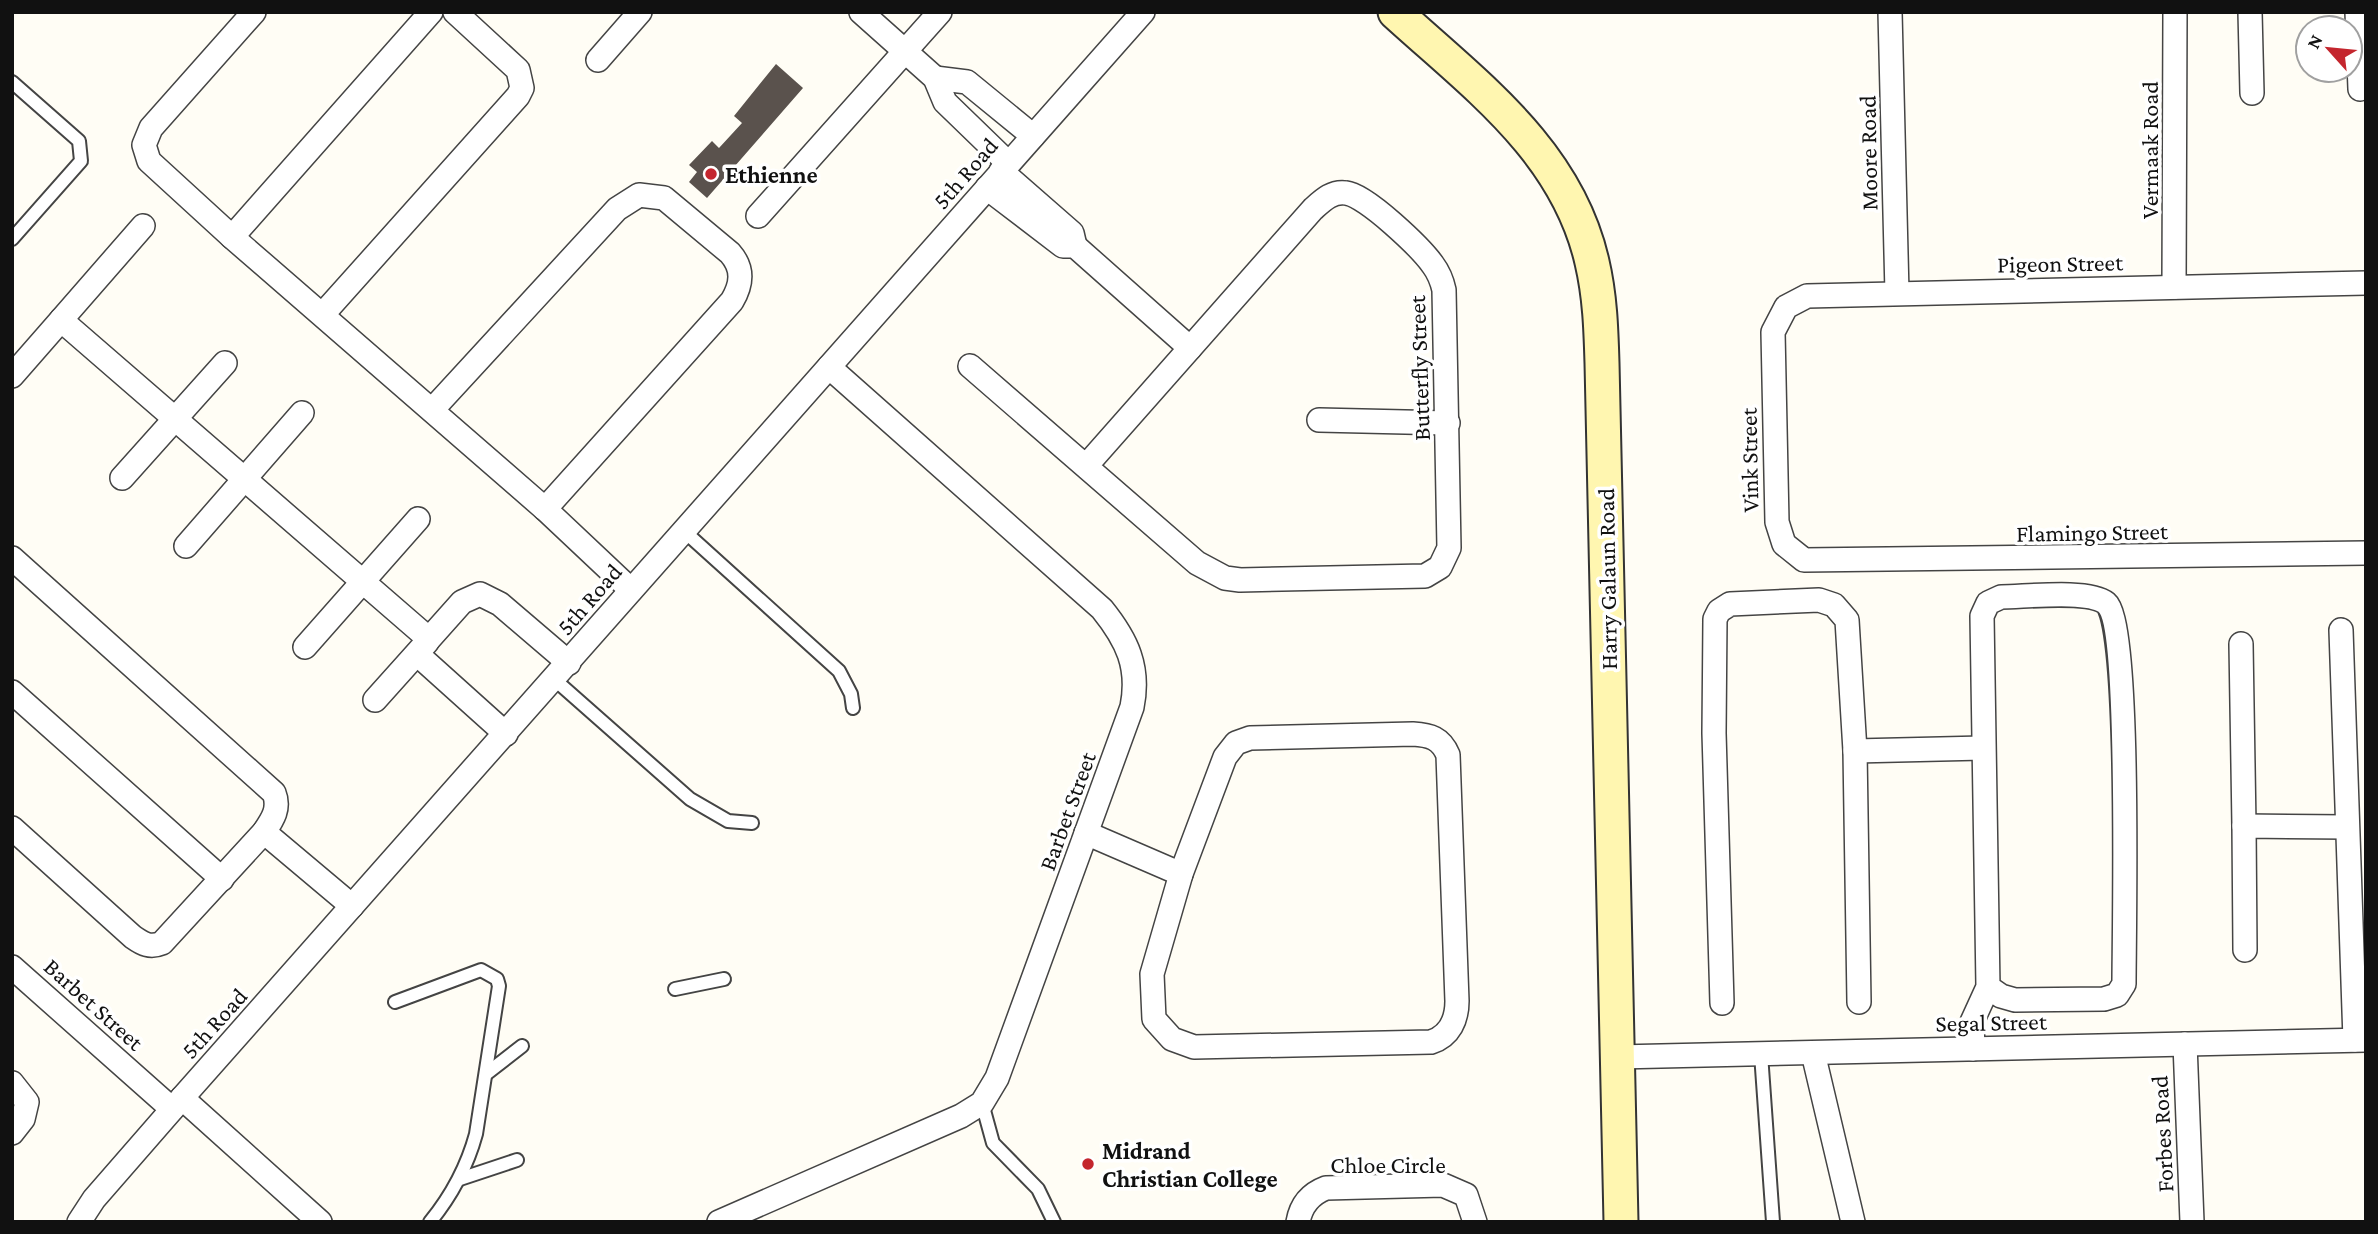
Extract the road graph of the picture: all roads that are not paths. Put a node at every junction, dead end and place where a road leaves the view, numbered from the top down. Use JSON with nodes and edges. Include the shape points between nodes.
{"nodes":[{"id":1,"x":254,"y":12,"type":"edge"},
{"id":2,"x":431,"y":12,"type":"edge"},
{"id":3,"x":455,"y":12,"type":"edge"},
{"id":4,"x":640,"y":12,"type":"edge"},
{"id":5,"x":861,"y":12,"type":"edge"},
{"id":6,"x":940,"y":12,"type":"edge"},
{"id":7,"x":1143,"y":12,"type":"edge"},
{"id":8,"x":1395,"y":12,"type":"edge"},
{"id":9,"x":1891,"y":12,"type":"edge"},
{"id":10,"x":2175,"y":12,"type":"edge"},
{"id":11,"x":2250,"y":12,"type":"edge"},
{"id":12,"x":2357,"y":12,"type":"edge"},
{"id":13,"x":905,"y":52,"type":"junction"},
{"id":14,"x":598,"y":60,"type":"dead end"},
{"id":15,"x":935,"y":78,"type":"junction"},
{"id":16,"x":2360,"y":89,"type":"dead end"},
{"id":17,"x":15,"y":90,"type":"edge"},
{"id":18,"x":2252,"y":93,"type":"dead end"},
{"id":19,"x":1033,"y":136,"type":"junction"},
{"id":20,"x":999,"y":174,"type":"junction"},
{"id":21,"x":758,"y":216,"type":"dead end"},
{"id":22,"x":143,"y":226,"type":"dead end"},
{"id":23,"x":232,"y":237,"type":"junction"},
{"id":24,"x":12,"y":239,"type":"edge"},
{"id":25,"x":2366,"y":283,"type":"edge"},
{"id":26,"x":2175,"y":287,"type":"junction"},
{"id":27,"x":1897,"y":293,"type":"junction"},
{"id":28,"x":323,"y":314,"type":"junction"},
{"id":29,"x":61,"y":320,"type":"junction"},
{"id":30,"x":1773,"y":332,"type":"joint"},
{"id":31,"x":1190,"y":348,"type":"junction"},
{"id":32,"x":225,"y":363,"type":"dead end"},
{"id":33,"x":829,"y":366,"type":"junction"},
{"id":34,"x":970,"y":366,"type":"dead end"},
{"id":35,"x":12,"y":376,"type":"edge"},
{"id":36,"x":432,"y":410,"type":"junction"},
{"id":37,"x":302,"y":413,"type":"dead end"},
{"id":38,"x":177,"y":419,"type":"junction"},
{"id":39,"x":1319,"y":420,"type":"dead end"},
{"id":40,"x":1448,"y":423,"type":"junction"},
{"id":41,"x":1086,"y":466,"type":"junction"},
{"id":42,"x":122,"y":478,"type":"dead end"},
{"id":43,"x":244,"y":479,"type":"junction"},
{"id":44,"x":545,"y":509,"type":"junction"},
{"id":45,"x":418,"y":520,"type":"dead end"},
{"id":46,"x":684,"y":531,"type":"junction"},
{"id":47,"x":186,"y":546,"type":"dead end"},
{"id":48,"x":2366,"y":553,"type":"edge"},
{"id":49,"x":12,"y":558,"type":"edge"},
{"id":50,"x":1819,"y":562,"type":"joint"},
{"id":51,"x":363,"y":582,"type":"junction"},
{"id":52,"x":631,"y":590,"type":"junction"},
{"id":53,"x":2341,"y":630,"type":"dead end"},
{"id":54,"x":2241,"y":645,"type":"dead end"},
{"id":55,"x":305,"y":647,"type":"dead end"},
{"id":56,"x":423,"y":647,"type":"junction"},
{"id":57,"x":561,"y":671,"type":"junction"},
{"id":58,"x":12,"y":692,"type":"edge"},
{"id":59,"x":375,"y":701,"type":"dead end"},
{"id":60,"x":853,"y":708,"type":"dead end"},
{"id":61,"x":506,"y":734,"type":"junction"},
{"id":62,"x":1983,"y":748,"type":"junction"},
{"id":63,"x":1855,"y":751,"type":"junction"},
{"id":64,"x":2356,"y":767,"type":"edge"},
{"id":65,"x":752,"y":823,"type":"dead end"},
{"id":66,"x":2244,"y":826,"type":"junction"},
{"id":67,"x":2347,"y":827,"type":"junction"},
{"id":68,"x":12,"y":828,"type":"edge"},
{"id":69,"x":264,"y":832,"type":"junction"},
{"id":70,"x":1086,"y":833,"type":"junction"},
{"id":71,"x":1181,"y":874,"type":"junction"},
{"id":72,"x":222,"y":879,"type":"junction"},
{"id":73,"x":352,"y":906,"type":"junction"},
{"id":74,"x":2245,"y":950,"type":"dead end"},
{"id":75,"x":12,"y":967,"type":"edge"},
{"id":76,"x":724,"y":979,"type":"dead end"},
{"id":77,"x":1988,"y":987,"type":"junction"},
{"id":78,"x":675,"y":989,"type":"dead end"},
{"id":79,"x":395,"y":1002,"type":"dead end"},
{"id":80,"x":1859,"y":1002,"type":"dead end"},
{"id":81,"x":1722,"y":1003,"type":"dead end"},
{"id":82,"x":2361,"y":1040,"type":"edge"},
{"id":83,"x":2185,"y":1044,"type":"junction"},
{"id":84,"x":522,"y":1046,"type":"dead end"},
{"id":85,"x":1973,"y":1049,"type":"junction"},
{"id":86,"x":1813,"y":1053,"type":"junction"},
{"id":87,"x":1761,"y":1054,"type":"junction"},
{"id":88,"x":1618,"y":1057,"type":"junction"},
{"id":89,"x":486,"y":1074,"type":"junction"},
{"id":90,"x":12,"y":1083,"type":"edge"},
{"id":91,"x":177,"y":1103,"type":"junction"},
{"id":92,"x":982,"y":1103,"type":"junction"},
{"id":93,"x":12,"y":1133,"type":"edge"},
{"id":94,"x":517,"y":1160,"type":"dead end"},
{"id":95,"x":460,"y":1179,"type":"junction"},
{"id":96,"x":79,"y":1222,"type":"edge"},
{"id":97,"x":320,"y":1222,"type":"edge"},
{"id":98,"x":430,"y":1222,"type":"edge"},
{"id":99,"x":719,"y":1222,"type":"edge"},
{"id":100,"x":1054,"y":1222,"type":"edge"},
{"id":101,"x":1298,"y":1222,"type":"edge"},
{"id":102,"x":1475,"y":1222,"type":"edge"},
{"id":103,"x":1621,"y":1222,"type":"edge"},
{"id":104,"x":1773,"y":1222,"type":"edge"},
{"id":105,"x":1853,"y":1222,"type":"edge"},
{"id":106,"x":2192,"y":1222,"type":"edge"}],
"edges":[{"from":1,"to":23,"type":"street","via":[[151,128],[144,145],[155,168]]},
{"from":2,"to":23,"type":"street"},
{"from":3,"to":28,"type":"street","via":[[518,70],[518,96]]},
{"from":4,"to":14,"type":"street"},
{"from":5,"to":13,"type":"street"},
{"from":6,"to":13,"type":"street"},
{"from":7,"to":19,"type":"street","name":"5th Road"},
{"from":8,"to":88,"type":"main road","name":"Harry Galaun Road","via":[[1524,130],[1559,180],[1592,260],[1601,314]]},
{"from":9,"to":27,"type":"street","name":"Moore Road"},
{"from":10,"to":26,"type":"street","name":"Vermaak Road"},
{"from":11,"to":18,"type":"street"},
{"from":12,"to":16,"type":"street"},
{"from":13,"to":15,"type":"street"},
{"from":13,"to":21,"type":"street"},
{"from":15,"to":19,"type":"street","via":[[967,82]]},
{"from":15,"to":20,"type":"street","via":[[945,102]]},
{"from":17,"to":24,"type":"lane","via":[[79,141],[80,161]]},
{"from":19,"to":20,"type":"street","name":"5th Road"},
{"from":20,"to":31,"type":"street","via":[[1072,233],[1075,246]]},
{"from":20,"to":33,"type":"street","name":"5th Road"},
{"from":22,"to":29,"type":"street"},
{"from":23,"to":28,"type":"street"},
{"from":25,"to":26,"type":"street","name":"Pigeon Street"},
{"from":26,"to":27,"type":"street","name":"Pigeon Street"},
{"from":27,"to":30,"type":"street","name":"Pigeon Street","via":[[1807,296],[1786,307]]},
{"from":28,"to":36,"type":"street"},
{"from":29,"to":35,"type":"street"},
{"from":29,"to":38,"type":"street"},
{"from":30,"to":50,"type":"street","name":"Vink Street","via":[[1779,533],[1793,553]]},
{"from":31,"to":40,"type":"street","name":"Butterfly Street","via":[[1313,209],[1331,195],[1349,193],[1424,254],[1440,276]]},
{"from":31,"to":41,"type":"street","name":"Butterfly Street"},
{"from":32,"to":38,"type":"street"},
{"from":33,"to":46,"type":"street","name":"5th Road"},
{"from":33,"to":70,"type":"street","name":"Barbet Street","via":[[1102,609],[1127,643],[1136,676],[1132,707]]},
{"from":34,"to":41,"type":"street","name":"Butterfly Street"},
{"from":36,"to":44,"type":"street"},
{"from":36,"to":44,"type":"street","via":[[617,209],[639,195],[664,198],[730,253],[738,262],[741,277],[732,301]]},
{"from":37,"to":43,"type":"street"},
{"from":38,"to":42,"type":"street"},
{"from":38,"to":43,"type":"street"},
{"from":39,"to":40,"type":"street"},
{"from":40,"to":41,"type":"street","name":"Butterfly Street","via":[[1449,548],[1440,567],[1425,576],[1225,578],[1197,563]]},
{"from":43,"to":47,"type":"street"},
{"from":43,"to":51,"type":"street"},
{"from":44,"to":52,"type":"street"},
{"from":45,"to":51,"type":"street"},
{"from":46,"to":52,"type":"street","name":"5th Road"},
{"from":46,"to":60,"type":"lane","via":[[826,658],[846,681]]},
{"from":48,"to":50,"type":"street","name":"Flamingo Street"},
{"from":49,"to":69,"type":"street","via":[[274,793],[276,808]]},
{"from":51,"to":55,"type":"street"},
{"from":51,"to":56,"type":"street"},
{"from":52,"to":57,"type":"street","name":"5th Road"},
{"from":53,"to":64,"type":"street"},
{"from":54,"to":66,"type":"street"},
{"from":56,"to":57,"type":"street","via":[[462,602],[480,594],[500,604]]},
{"from":56,"to":59,"type":"street"},
{"from":56,"to":61,"type":"street"},
{"from":57,"to":61,"type":"street","name":"5th Road"},
{"from":57,"to":65,"type":"lane","via":[[690,799],[729,821]]},
{"from":58,"to":72,"type":"street"},
{"from":61,"to":73,"type":"street","name":"5th Road"},
{"from":62,"to":63,"type":"street"},
{"from":62,"to":77,"type":"street"},
{"from":62,"to":77,"type":"street","via":[[1981,627],[1988,603],[2001,597],[2092,596],[2104,602],[2114,615],[2118,643],[2124,772],[2124,984],[2117,995],[2104,999],[2015,1000]]},
{"from":63,"to":80,"type":"street"},
{"from":63,"to":81,"type":"street","via":[[1849,627],[1834,604],[1819,600],[1730,604],[1719,611],[1714,626],[1714,733]]},
{"from":64,"to":67,"type":"street"},
{"from":66,"to":67,"type":"street"},
{"from":66,"to":74,"type":"street"},
{"from":67,"to":82,"type":"street"},
{"from":68,"to":72,"type":"street","via":[[101,910],[149,945],[162,943]]},
{"from":69,"to":72,"type":"street"},
{"from":69,"to":73,"type":"street"},
{"from":70,"to":71,"type":"street"},
{"from":70,"to":92,"type":"street","name":"Barbet Street","via":[[997,1077]]},
{"from":71,"to":71,"type":"street","via":[[1225,757],[1236,743],[1250,738],[1413,734],[1436,738],[1448,755],[1457,1001],[1452,1025],[1431,1042],[1194,1047],[1172,1039],[1154,1019],[1150,990]]},
{"from":73,"to":91,"type":"street","name":"5th Road"},
{"from":75,"to":91,"type":"street","name":"Barbet Street"},
{"from":76,"to":78,"type":"lane"},
{"from":77,"to":85,"type":"street","via":[[1972,1022]]},
{"from":79,"to":89,"type":"lane","via":[[472,972],[490,973],[497,979],[500,993]]},
{"from":82,"to":83,"type":"street","name":"Segal Street"},
{"from":83,"to":85,"type":"street","name":"Segal Street"},
{"from":83,"to":106,"type":"street","name":"Forbes Road"},
{"from":84,"to":89,"type":"lane"},
{"from":85,"to":86,"type":"street","name":"Segal Street"},
{"from":86,"to":87,"type":"street","name":"Segal Street"},
{"from":86,"to":105,"type":"street"},
{"from":87,"to":88,"type":"street","name":"Segal Street"},
{"from":87,"to":104,"type":"lane"},
{"from":88,"to":103,"type":"main road","name":"Harry Galaun Road"},
{"from":89,"to":95,"type":"lane","via":[[476,1134]]},
{"from":90,"to":93,"type":"street","via":[[27,1102],[23,1119]]},
{"from":91,"to":96,"type":"street","name":"5th Road"},
{"from":91,"to":97,"type":"street","name":"Barbet Street"},
{"from":92,"to":99,"type":"street"},
{"from":92,"to":100,"type":"lane","via":[[993,1143],[1038,1189]]},
{"from":94,"to":95,"type":"lane"},
{"from":95,"to":98,"type":"lane"},
{"from":101,"to":102,"type":"street","name":"Chloe Circle","via":[[1314,1192],[1326,1188],[1430,1185],[1455,1188],[1466,1195]]}]}
